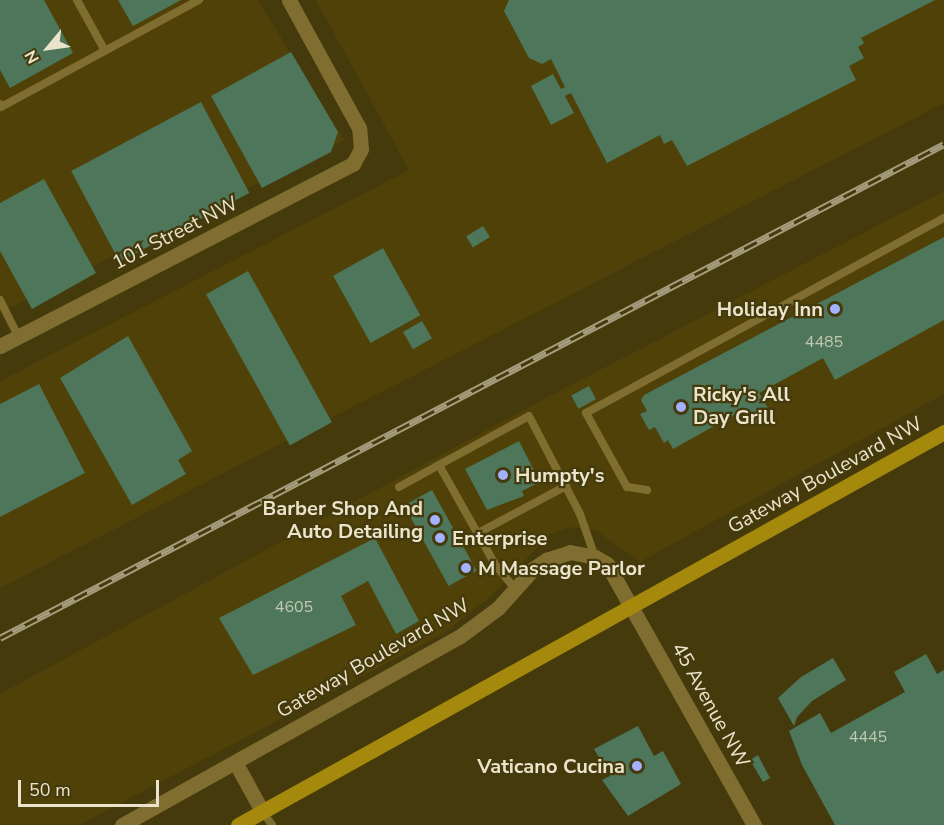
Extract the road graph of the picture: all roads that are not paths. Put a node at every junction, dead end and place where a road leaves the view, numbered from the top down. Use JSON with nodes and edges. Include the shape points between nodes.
{"nodes":[{"id":1,"x":77,"y":0,"type":"edge"},
{"id":2,"x":199,"y":0,"type":"edge"},
{"id":3,"x":289,"y":0,"type":"edge"},
{"id":4,"x":105,"y":51,"type":"junction"},
{"id":5,"x":0,"y":104,"type":"edge"},
{"id":6,"x":944,"y":218,"type":"edge"},
{"id":7,"x":0,"y":300,"type":"edge"},
{"id":8,"x":18,"y":336,"type":"junction"},
{"id":9,"x":0,"y":346,"type":"edge"},
{"id":10,"x":944,"y":432,"type":"edge"},
{"id":11,"x":439,"y":465,"type":"junction"},
{"id":12,"x":566,"y":486,"type":"junction"},
{"id":13,"x":399,"y":488,"type":"dead end"},
{"id":14,"x":647,"y":490,"type":"dead end"},
{"id":15,"x":478,"y":533,"type":"junction"},
{"id":16,"x":595,"y":556,"type":"junction"},
{"id":17,"x":516,"y":590,"type":"junction"},
{"id":18,"x":632,"y":606,"type":"junction"},
{"id":19,"x":235,"y":762,"type":"junction"},
{"id":20,"x":262,"y":811,"type":"junction"},
{"id":21,"x":122,"y":825,"type":"edge"},
{"id":22,"x":238,"y":825,"type":"edge"},
{"id":23,"x":272,"y":825,"type":"edge"},
{"id":24,"x":754,"y":825,"type":"edge"}],
"edges":[{"from":1,"to":4,"type":"lane"},
{"from":2,"to":4,"type":"lane"},
{"from":3,"to":8,"type":"street","name":"101 Street NW","via":[[359,128],[361,149],[344,171]]},
{"from":4,"to":5,"type":"lane","via":[[2,107]]},
{"from":6,"to":14,"type":"lane","via":[[586,413],[627,487]]},
{"from":7,"to":8,"type":"lane"},
{"from":8,"to":9,"type":"street","name":"101 Street NW"},
{"from":10,"to":18,"type":"main road","name":"Gateway Boulevard NW"},
{"from":11,"to":12,"type":"lane","via":[[529,416]]},
{"from":11,"to":13,"type":"lane"},
{"from":11,"to":15,"type":"lane"},
{"from":12,"to":15,"type":"lane"},
{"from":12,"to":16,"type":"lane"},
{"from":15,"to":17,"type":"lane","via":[[496,566]]},
{"from":16,"to":17,"type":"street","name":"Gateway Boulevard NW","via":[[581,552],[559,554],[534,569]]},
{"from":16,"to":18,"type":"street","via":[[607,564]]},
{"from":17,"to":19,"type":"street","name":"Gateway Boulevard NW","via":[[459,637]]},
{"from":18,"to":20,"type":"main road","name":"Gateway Boulevard NW"},
{"from":18,"to":24,"type":"street","name":"45 Avenue NW"},
{"from":19,"to":20,"type":"street"},
{"from":19,"to":21,"type":"street","name":"Gateway Boulevard NW"},
{"from":20,"to":22,"type":"main road","name":"Gateway Boulevard NW"},
{"from":20,"to":23,"type":"lane"}]}
